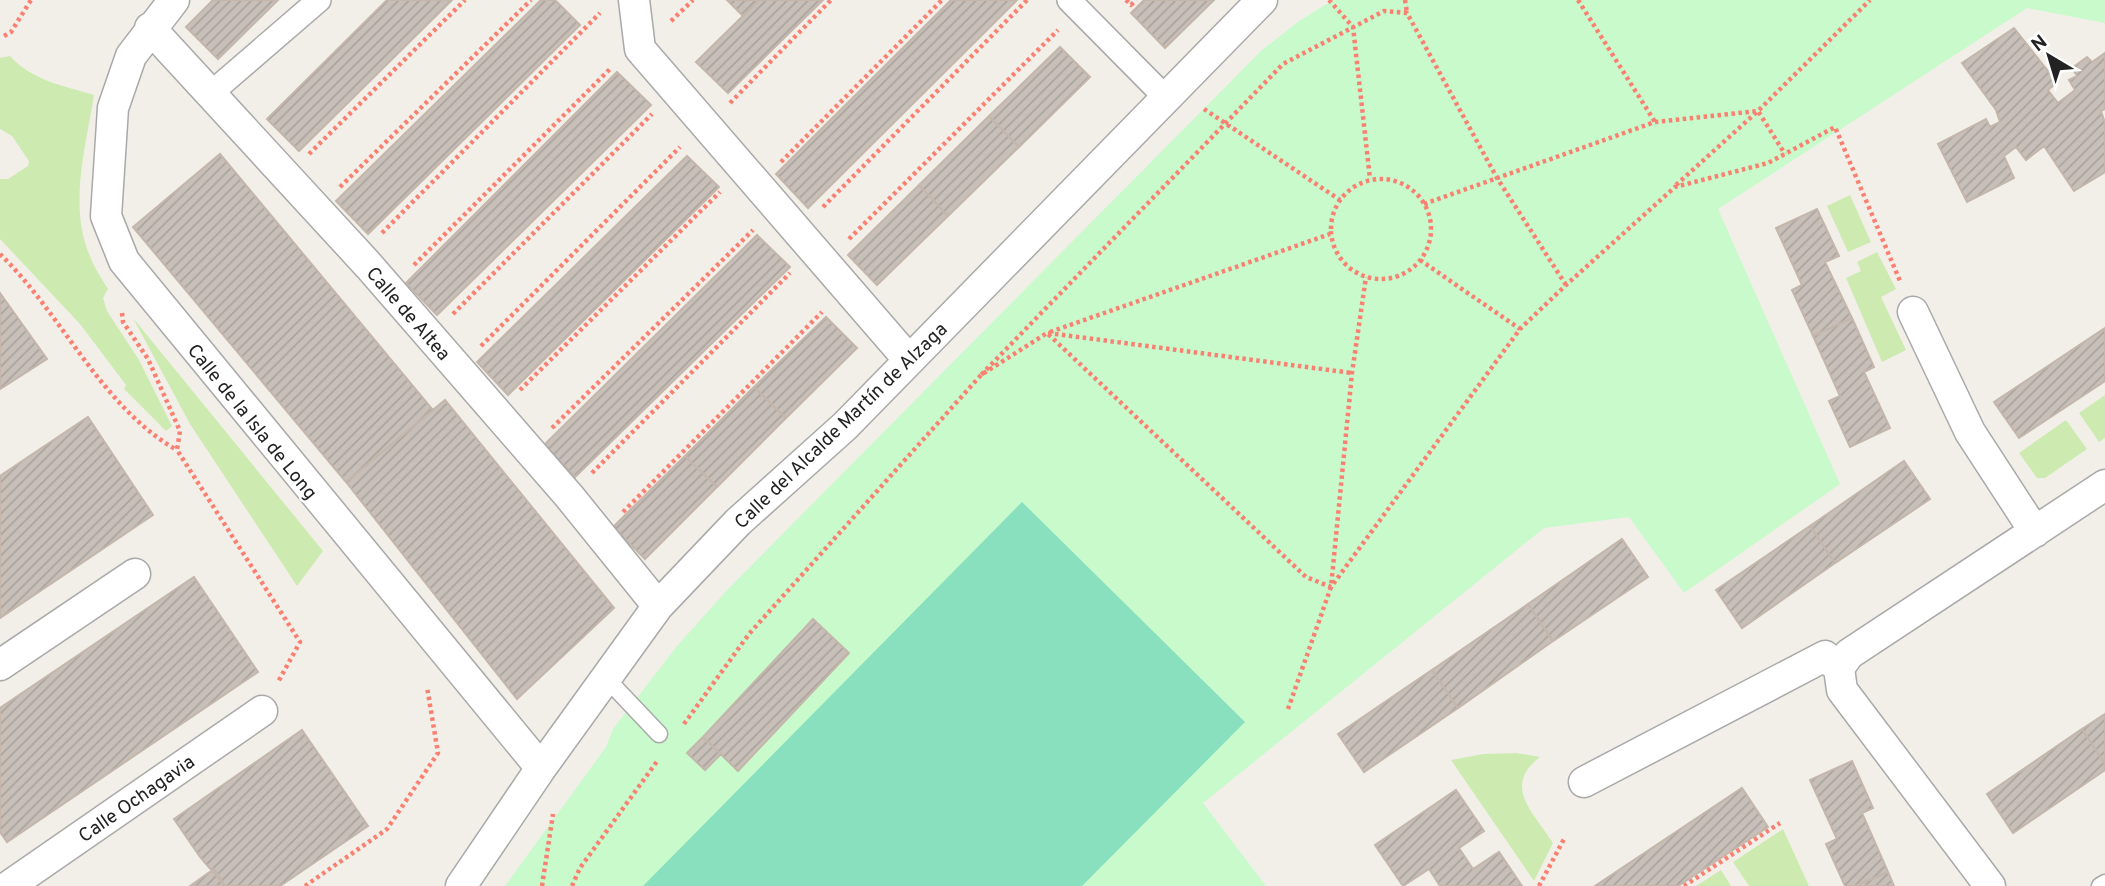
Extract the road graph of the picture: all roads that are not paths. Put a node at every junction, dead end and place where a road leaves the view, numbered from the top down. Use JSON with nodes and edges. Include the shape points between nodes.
{"nodes":[{"id":1,"x":174,"y":0,"type":"edge"},
{"id":2,"x":320,"y":0,"type":"edge"},
{"id":3,"x":634,"y":0,"type":"edge"},
{"id":4,"x":1262,"y":0,"type":"edge"},
{"id":5,"x":1074,"y":5,"type":"edge"},
{"id":6,"x":150,"y":28,"type":"junction"},
{"id":7,"x":210,"y":94,"type":"junction"},
{"id":8,"x":1165,"y":97,"type":"junction"},
{"id":9,"x":1913,"y":312,"type":"road end"},
{"id":10,"x":909,"y":360,"type":"junction"},
{"id":11,"x":2105,"y":485,"type":"edge"},
{"id":12,"x":2035,"y":532,"type":"junction"},
{"id":13,"x":135,"y":574,"type":"dead end"},
{"id":14,"x":659,"y":606,"type":"junction"},
{"id":15,"x":0,"y":665,"type":"edge"},
{"id":16,"x":1839,"y":668,"type":"junction"},
{"id":17,"x":606,"y":677,"type":"junction"},
{"id":18,"x":262,"y":711,"type":"road end"},
{"id":19,"x":659,"y":734,"type":"dead end"},
{"id":20,"x":541,"y":768,"type":"junction"},
{"id":21,"x":1584,"y":782,"type":"dead end"},
{"id":22,"x":2105,"y":883,"type":"edge"},
{"id":23,"x":9,"y":886,"type":"edge"},
{"id":24,"x":461,"y":886,"type":"edge"},
{"id":25,"x":1990,"y":886,"type":"edge"},
{"id":26,"x":2100,"y":886,"type":"edge"}],
"edges":[{"from":1,"to":6,"type":"street","name":"Calle de la Isla de Long"},
{"from":2,"to":7,"type":"street"},
{"from":3,"to":10,"type":"street","via":[[640,49]]},
{"from":4,"to":8,"type":"street","name":"Calle del Alcalde Martín de Alzaga"},
{"from":5,"to":8,"type":"street"},
{"from":6,"to":7,"type":"street","name":"Calle de Altea"},
{"from":6,"to":20,"type":"street","name":"Calle de la Isla de Long","via":[[131,55],[110,128],[106,216],[124,261]]},
{"from":7,"to":14,"type":"street","name":"Calle de Altea","via":[[389,290]]},
{"from":8,"to":10,"type":"street","name":"Calle del Alcalde Martín de Alzaga"},
{"from":9,"to":12,"type":"street","via":[[1970,432]]},
{"from":10,"to":14,"type":"street","name":"Calle del Alcalde Martín de Alzaga","via":[[845,426],[738,522]]},
{"from":11,"to":12,"type":"street"},
{"from":12,"to":16,"type":"street","via":[[1849,654]]},
{"from":13,"to":15,"type":"street"},
{"from":14,"to":17,"type":"street","name":"Calle del Alcalde Martín de Alzaga"},
{"from":16,"to":21,"type":"street","via":[[1825,656]]},
{"from":16,"to":25,"type":"street","via":[[1842,690]]},
{"from":17,"to":19,"type":"lane"},
{"from":17,"to":20,"type":"street","name":"Calle del Alcalde Martín de Alzaga"},
{"from":18,"to":23,"type":"street","name":"Calle Ochagavia"},
{"from":20,"to":24,"type":"street","name":"Calle del Alcalde Martín de Alzaga"},
{"from":22,"to":26,"type":"lane"}]}
